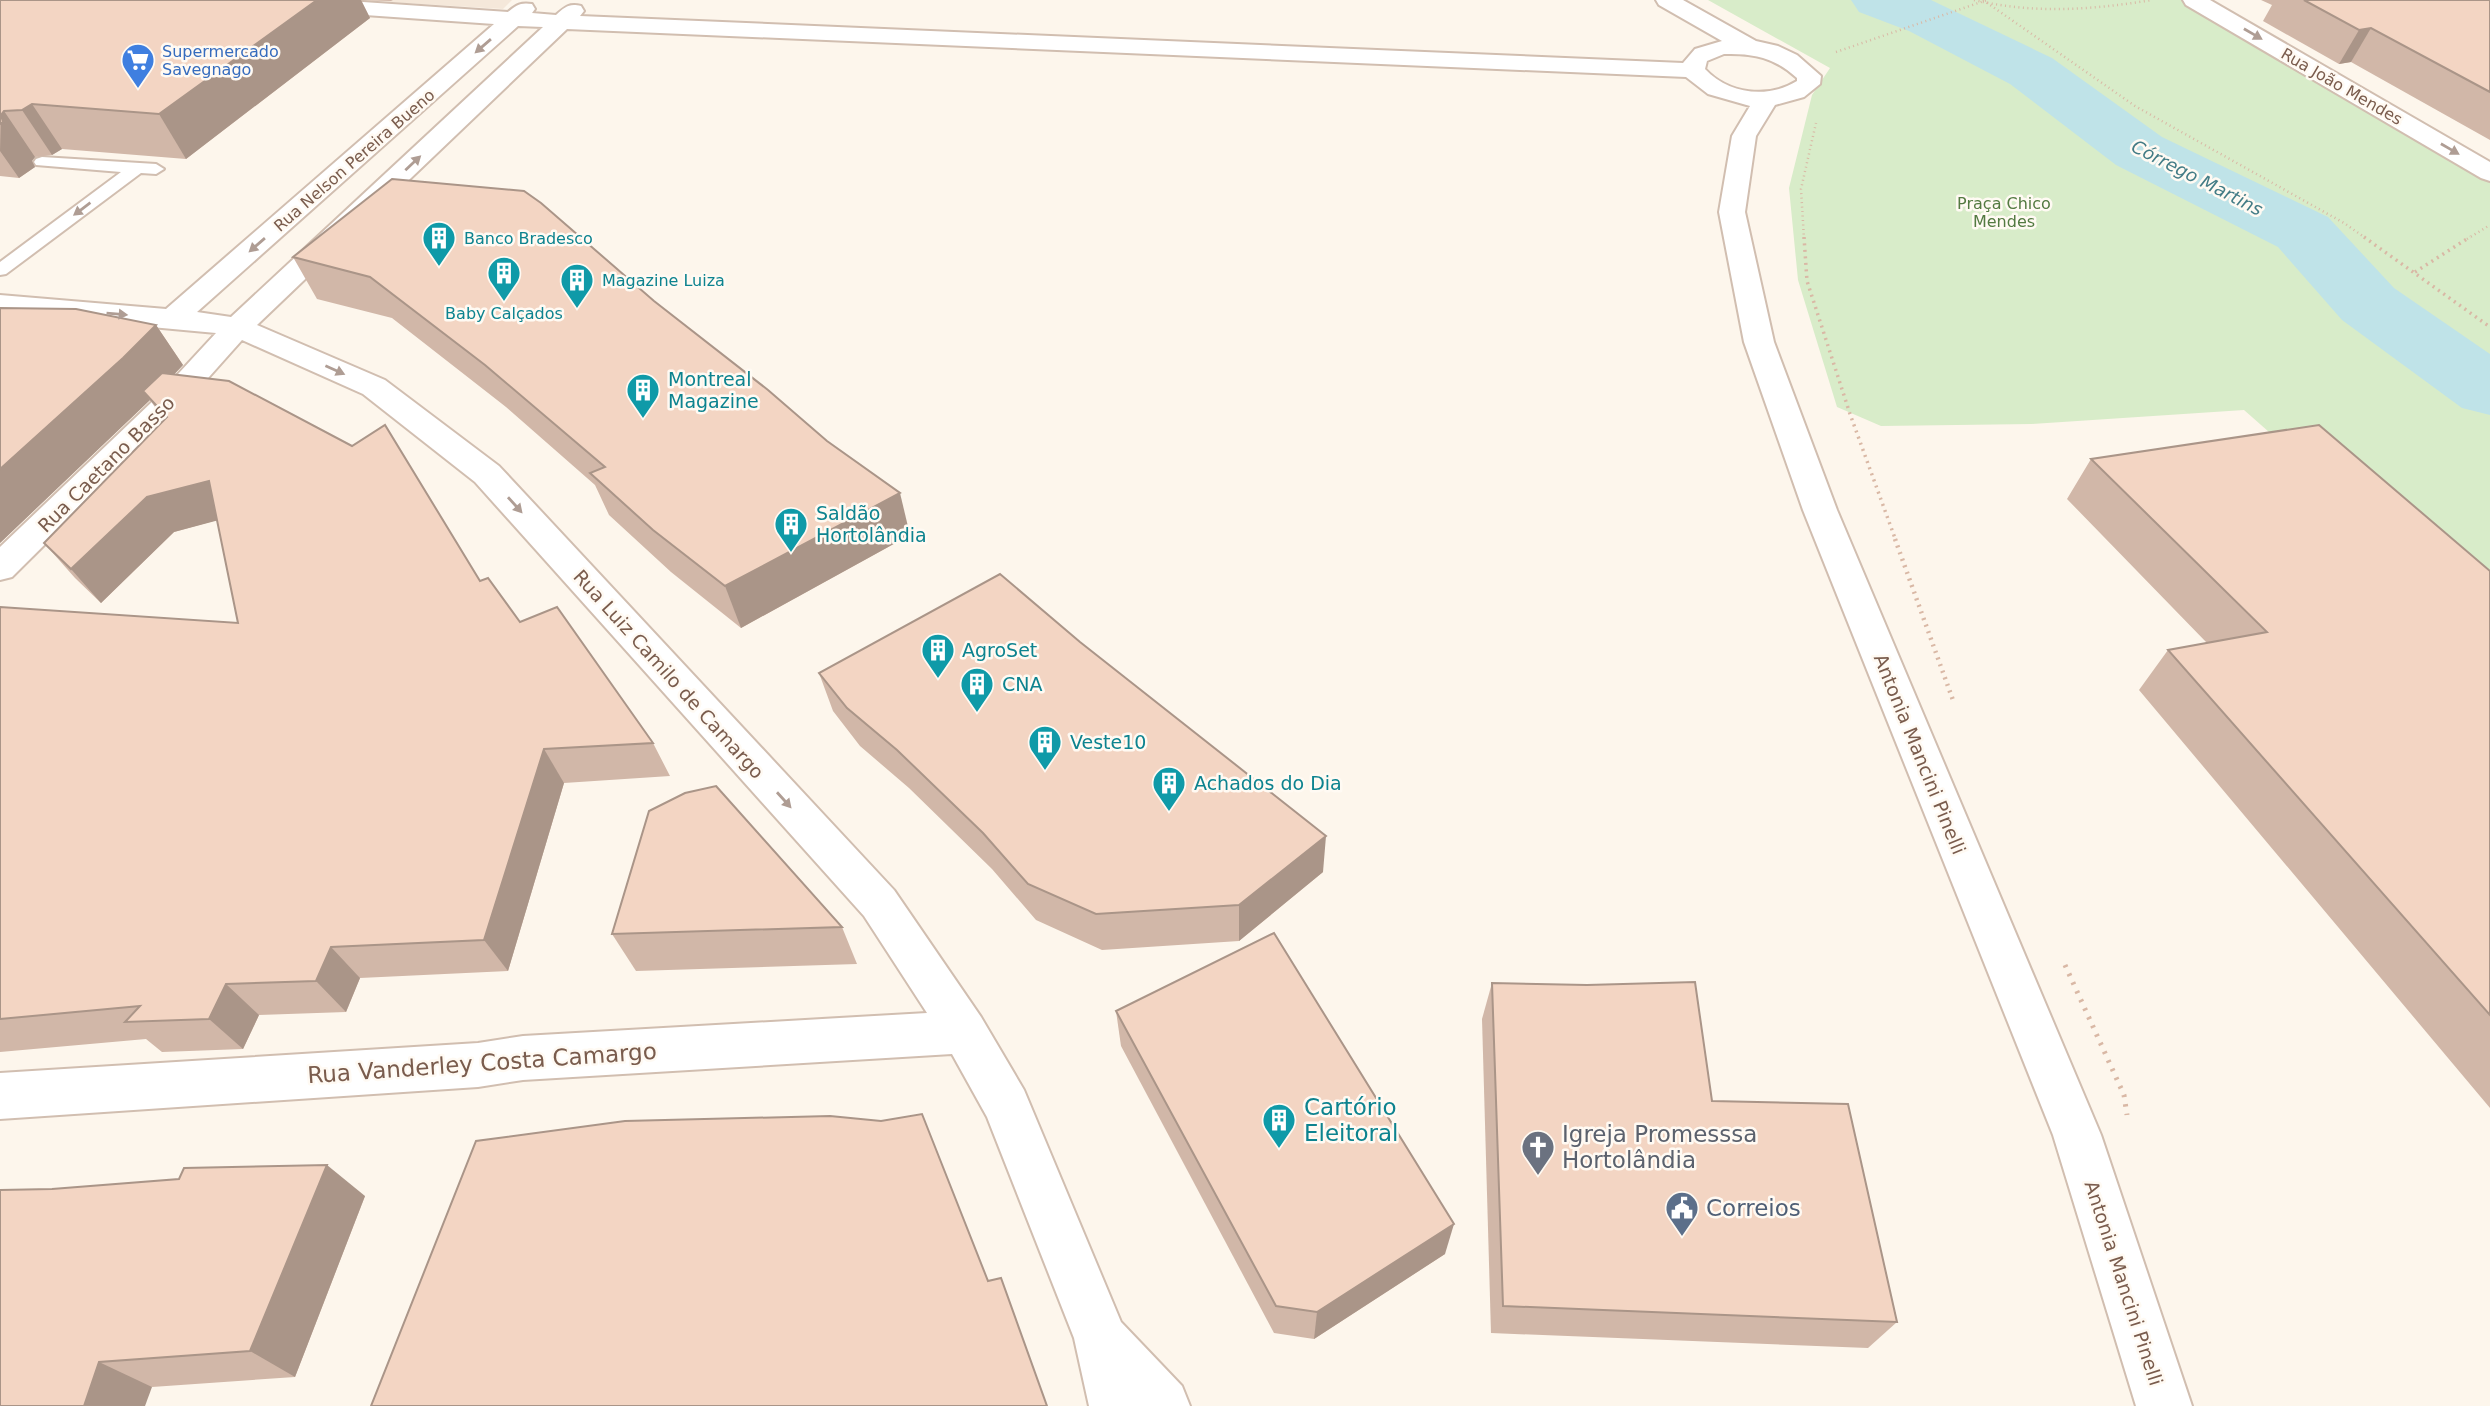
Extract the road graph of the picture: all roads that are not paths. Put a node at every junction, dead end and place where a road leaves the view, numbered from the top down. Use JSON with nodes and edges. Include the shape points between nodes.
{"nodes":[{"id":1,"x":238,"y":0,"type":"edge"},
{"id":2,"x":533,"y":0,"type":"edge"},
{"id":3,"x":583,"y":0,"type":"edge"},
{"id":4,"x":1667,"y":0,"type":"edge"},
{"id":5,"x":2194,"y":0,"type":"edge"},
{"id":6,"x":515,"y":18,"type":"junction"},
{"id":7,"x":557,"y":27,"type":"junction"},
{"id":8,"x":1751,"y":48,"type":"junction"},
{"id":9,"x":1701,"y":78,"type":"junction"},
{"id":10,"x":1767,"y":98,"type":"junction"},
{"id":11,"x":42,"y":162,"type":"dead end"},
{"id":12,"x":137,"y":168,"type":"junction"},
{"id":13,"x":156,"y":169,"type":"dead end"},
{"id":14,"x":2490,"y":173,"type":"edge"},
{"id":15,"x":0,"y":270,"type":"edge"},
{"id":16,"x":0,"y":304,"type":"edge"},
{"id":17,"x":173,"y":318,"type":"junction"},
{"id":18,"x":238,"y":327,"type":"junction"},
{"id":19,"x":0,"y":568,"type":"edge"},
{"id":20,"x":965,"y":1032,"type":"junction"},
{"id":21,"x":0,"y":1097,"type":"edge"},
{"id":22,"x":1101,"y":1338,"type":"junction"},
{"id":23,"x":1117,"y":1406,"type":"edge"},
{"id":24,"x":1162,"y":1406,"type":"edge"},
{"id":25,"x":2164,"y":1406,"type":"edge"}],
"edges":[{"from":1,"to":6,"type":"street"},
{"from":2,"to":6,"type":"street","name":"Rua Nelson Pereira Bueno"},
{"from":3,"to":7,"type":"street","name":"Rua Nelson Pereira Bueno"},
{"from":4,"to":8,"type":"street"},
{"from":5,"to":14,"type":"street","name":"Rua João Mendes","one_way":true},
{"from":6,"to":7,"type":"street"},
{"from":6,"to":17,"type":"street","name":"Rua Nelson Pereira Bueno","one_way":true},
{"from":7,"to":9,"type":"street"},
{"from":18,"to":7,"type":"street","name":"Rua Nelson Pereira Bueno","one_way":true},
{"from":8,"to":9,"type":"street","via":[[1724,47],[1698,56],[1693,62]]},
{"from":8,"to":10,"type":"street","via":[[1791,59],[1809,76],[1808,84],[1799,91]]},
{"from":9,"to":10,"type":"street","via":[[1736,95]]},
{"from":10,"to":25,"type":"street","name":"Antonia Mancini Pinelli","via":[[1744,136],[1732,212],[1759,342],[1820,510],[2077,1135]]},
{"from":11,"to":12,"type":"lane"},
{"from":12,"to":13,"type":"lane"},
{"from":12,"to":15,"type":"lane","one_way":true},
{"from":16,"to":17,"type":"street","name":"Rua Luiz Camilo de Camargo","one_way":true},
{"from":17,"to":18,"type":"street","name":"Rua Luiz Camilo de Camargo"},
{"from":18,"to":19,"type":"street","name":"Rua Caetano Basso","via":[[165,407]]},
{"from":18,"to":20,"type":"street","name":"Rua Luiz Camilo de Camargo","one_way":true,"via":[[374,387],[487,474],[879,903]]},
{"from":20,"to":21,"type":"street","name":"Rua Vanderley Costa Camargo","via":[[523,1058],[478,1065]]},
{"from":20,"to":22,"type":"street","name":"Rua Luiz Camilo de Camargo","via":[[1007,1106]]},
{"from":22,"to":23,"type":"street","name":"Rua Luiz Camilo de Camargo"},
{"from":22,"to":24,"type":"street","name":"Rua Luiz Camilo de Camargo"}]}
